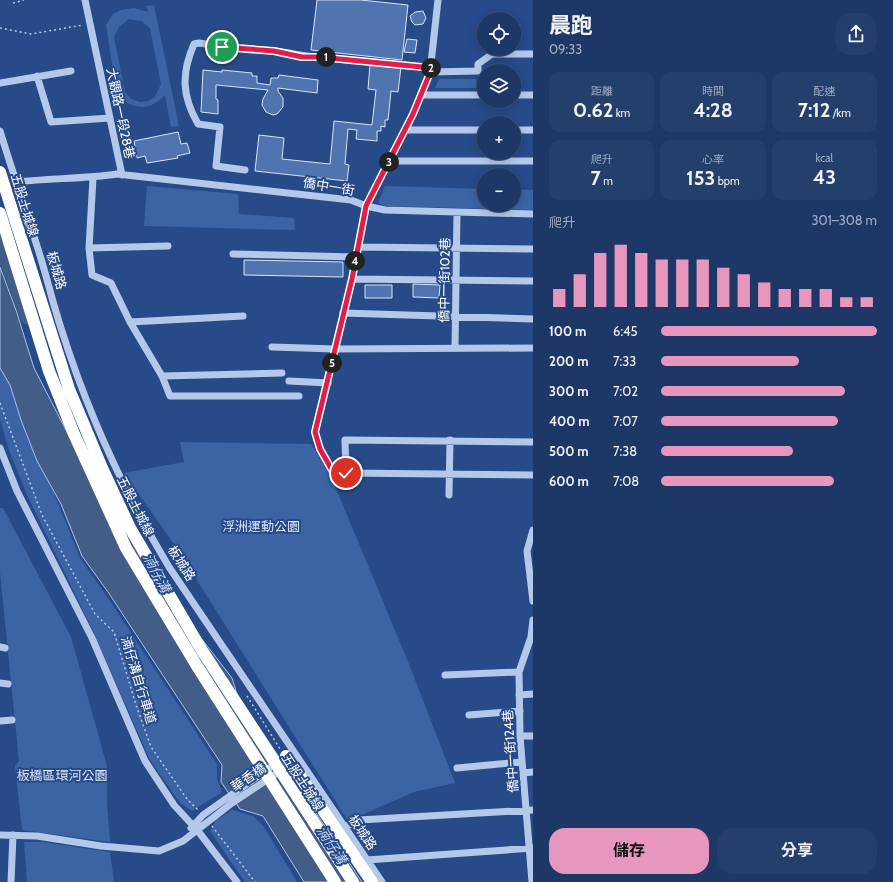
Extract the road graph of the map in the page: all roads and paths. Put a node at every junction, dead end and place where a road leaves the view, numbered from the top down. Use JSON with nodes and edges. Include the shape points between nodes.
{"nodes":[{"id":1,"x":24,"y":0,"type":"edge"},
{"id":2,"x":85,"y":0,"type":"edge"},
{"id":3,"x":438,"y":0,"type":"edge"},
{"id":4,"x":13,"y":3,"type":"dead end"},
{"id":5,"x":91,"y":25,"type":"junction"},
{"id":6,"x":0,"y":28,"type":"edge"},
{"id":7,"x":533,"y":54,"type":"edge"},
{"id":8,"x":431,"y":70,"type":"junction"},
{"id":9,"x":71,"y":71,"type":"dead end"},
{"id":10,"x":36,"y":76,"type":"junction"},
{"id":11,"x":0,"y":83,"type":"edge"},
{"id":12,"x":421,"y":95,"type":"junction"},
{"id":13,"x":477,"y":95,"type":"edge"},
{"id":14,"x":521,"y":95,"type":"edge"},
{"id":15,"x":533,"y":95,"type":"edge"},
{"id":16,"x":110,"y":118,"type":"junction"},
{"id":17,"x":405,"y":130,"type":"junction"},
{"id":18,"x":477,"y":130,"type":"edge"},
{"id":19,"x":521,"y":130,"type":"edge"},
{"id":20,"x":533,"y":130,"type":"edge"},
{"id":21,"x":0,"y":131,"type":"edge"},
{"id":22,"x":1,"y":141,"type":"edge"},
{"id":23,"x":390,"y":160,"type":"junction"},
{"id":24,"x":533,"y":160,"type":"edge"},
{"id":25,"x":245,"y":170,"type":"dead end"},
{"id":26,"x":0,"y":172,"type":"edge"},
{"id":27,"x":122,"y":175,"type":"junction"},
{"id":28,"x":93,"y":178,"type":"junction"},
{"id":29,"x":17,"y":182,"type":"junction"},
{"id":30,"x":366,"y":206,"type":"junction"},
{"id":31,"x":0,"y":213,"type":"edge"},
{"id":32,"x":457,"y":213,"type":"junction"},
{"id":33,"x":533,"y":214,"type":"edge"},
{"id":34,"x":168,"y":246,"type":"dead end"},
{"id":35,"x":358,"y":247,"type":"junction"},
{"id":36,"x":89,"y":248,"type":"junction"},
{"id":37,"x":457,"y":248,"type":"junction"},
{"id":38,"x":533,"y":249,"type":"edge"},
{"id":39,"x":233,"y":254,"type":"dead end"},
{"id":40,"x":356,"y":257,"type":"junction"},
{"id":41,"x":352,"y":279,"type":"junction"},
{"id":42,"x":456,"y":280,"type":"junction"},
{"id":43,"x":533,"y":281,"type":"edge"},
{"id":44,"x":343,"y":313,"type":"junction"},
{"id":45,"x":243,"y":316,"type":"dead end"},
{"id":46,"x":455,"y":317,"type":"junction"},
{"id":47,"x":533,"y":319,"type":"edge"},
{"id":48,"x":130,"y":322,"type":"junction"},
{"id":49,"x":272,"y":347,"type":"dead end"},
{"id":50,"x":455,"y":348,"type":"junction"},
{"id":51,"x":533,"y":348,"type":"edge"},
{"id":52,"x":335,"y":349,"type":"junction"},
{"id":53,"x":282,"y":373,"type":"dead end"},
{"id":54,"x":162,"y":376,"type":"junction"},
{"id":55,"x":289,"y":380,"type":"dead end"},
{"id":56,"x":328,"y":383,"type":"junction"},
{"id":57,"x":299,"y":396,"type":"dead end"},
{"id":58,"x":0,"y":403,"type":"edge"},
{"id":59,"x":450,"y":440,"type":"junction"},
{"id":60,"x":533,"y":442,"type":"edge"},
{"id":61,"x":0,"y":448,"type":"edge"},
{"id":62,"x":346,"y":473,"type":"junction"},
{"id":63,"x":451,"y":474,"type":"junction"},
{"id":64,"x":533,"y":475,"type":"edge"},
{"id":65,"x":449,"y":495,"type":"dead end"},
{"id":66,"x":533,"y":530,"type":"edge"},
{"id":67,"x":531,"y":572,"type":"edge"},
{"id":68,"x":533,"y":601,"type":"edge"},
{"id":69,"x":533,"y":620,"type":"edge"},
{"id":70,"x":532,"y":637,"type":"edge"},
{"id":71,"x":519,"y":672,"type":"junction"},
{"id":72,"x":445,"y":675,"type":"dead end"},
{"id":73,"x":0,"y":683,"type":"edge"},
{"id":74,"x":8,"y":684,"type":"dead end"},
{"id":75,"x":244,"y":690,"type":"dead end"},
{"id":76,"x":533,"y":694,"type":"edge"},
{"id":77,"x":519,"y":695,"type":"junction"},
{"id":78,"x":520,"y":711,"type":"junction"},
{"id":79,"x":469,"y":715,"type":"dead end"},
{"id":80,"x":12,"y":720,"type":"dead end"},
{"id":81,"x":0,"y":721,"type":"edge"},
{"id":82,"x":520,"y":736,"type":"junction"},
{"id":83,"x":533,"y":736,"type":"edge"},
{"id":84,"x":291,"y":760,"type":"junction"},
{"id":85,"x":522,"y":762,"type":"junction"},
{"id":86,"x":457,"y":768,"type":"dead end"},
{"id":87,"x":523,"y":772,"type":"junction"},
{"id":88,"x":533,"y":772,"type":"edge"},
{"id":89,"x":230,"y":800,"type":"junction"},
{"id":90,"x":530,"y":810,"type":"edge"},
{"id":91,"x":202,"y":815,"type":"junction"},
{"id":92,"x":208,"y":821,"type":"junction"},
{"id":93,"x":193,"y":824,"type":"junction"},
{"id":94,"x":345,"y":827,"type":"junction"},
{"id":95,"x":198,"y":831,"type":"junction"},
{"id":96,"x":0,"y":835,"type":"edge"},
{"id":97,"x":13,"y":835,"type":"junction"},
{"id":98,"x":188,"y":837,"type":"junction"},
{"id":99,"x":531,"y":848,"type":"edge"},
{"id":100,"x":367,"y":860,"type":"junction"},
{"id":101,"x":11,"y":882,"type":"edge"},
{"id":102,"x":237,"y":882,"type":"edge"},
{"id":103,"x":255,"y":882,"type":"edge"},
{"id":104,"x":335,"y":882,"type":"edge"},
{"id":105,"x":353,"y":882,"type":"edge"},
{"id":106,"x":367,"y":882,"type":"edge"},
{"id":107,"x":372,"y":882,"type":"edge"},
{"id":108,"x":382,"y":882,"type":"edge"},
{"id":109,"x":532,"y":882,"type":"edge"}],
"edges":[{"from":1,"to":4,"type":"path"},
{"from":2,"to":5,"type":"street","name":"大觀路一段28巷"},
{"from":3,"to":8,"type":"street"},
{"from":5,"to":6,"type":"path","via":[[31,34]]},
{"from":5,"to":16,"type":"street","name":"大觀路一段28巷"},
{"from":7,"to":8,"type":"street","via":[[492,54],[478,64],[478,71]]},
{"from":8,"to":12,"type":"street"},
{"from":8,"to":25,"type":"street","via":[[194,44],[187,59],[184,80],[189,108],[198,124],[220,127],[216,166]]},
{"from":9,"to":10,"type":"street"},
{"from":10,"to":11,"type":"street"},
{"from":10,"to":16,"type":"street","via":[[51,122]]},
{"from":12,"to":13,"type":"street"},
{"from":12,"to":17,"type":"street"},
{"from":14,"to":15,"type":"street"},
{"from":16,"to":27,"type":"street","name":"大觀路一段28巷"},
{"from":17,"to":18,"type":"street"},
{"from":17,"to":23,"type":"street"},
{"from":19,"to":20,"type":"street"},
{"from":21,"to":22,"type":"street","name":"板城路"},
{"from":22,"to":29,"type":"street","name":"板城路"},
{"from":23,"to":24,"type":"street"},
{"from":23,"to":30,"type":"street"},
{"from":26,"to":105,"type":"highway","name":"五股土城線","bridge":true,"via":[[69,389],[130,528],[201,649]]},
{"from":27,"to":28,"type":"street","name":"大觀路一段28巷"},
{"from":27,"to":30,"type":"street","name":"僑中一街","via":[[351,200]]},
{"from":28,"to":29,"type":"street","name":"大觀路一段28巷"},
{"from":28,"to":36,"type":"street"},
{"from":29,"to":84,"type":"street","name":"板城路","via":[[61,329],[94,419],[128,492],[147,531],[169,567],[264,706]]},
{"from":30,"to":32,"type":"street","name":"僑中一街","via":[[393,211]]},
{"from":30,"to":35,"type":"street"},
{"from":31,"to":104,"type":"highway","name":"五股土城線","bridge":true,"via":[[49,371],[82,454],[126,548]]},
{"from":32,"to":33,"type":"street","name":"僑中一街"},
{"from":32,"to":37,"type":"street","name":"僑中一街102巷"},
{"from":34,"to":36,"type":"street"},
{"from":35,"to":37,"type":"street"},
{"from":35,"to":40,"type":"street"},
{"from":36,"to":48,"type":"street","via":[[92,276],[111,283]]},
{"from":37,"to":38,"type":"street"},
{"from":37,"to":42,"type":"street","name":"僑中一街102巷"},
{"from":39,"to":40,"type":"street"},
{"from":40,"to":41,"type":"street"},
{"from":41,"to":42,"type":"street"},
{"from":41,"to":44,"type":"street"},
{"from":42,"to":43,"type":"street"},
{"from":42,"to":46,"type":"street","name":"僑中一街102巷"},
{"from":44,"to":46,"type":"street"},
{"from":44,"to":52,"type":"street"},
{"from":45,"to":48,"type":"street"},
{"from":46,"to":47,"type":"street"},
{"from":46,"to":50,"type":"street","name":"僑中一街102巷"},
{"from":48,"to":54,"type":"street"},
{"from":49,"to":52,"type":"street"},
{"from":50,"to":51,"type":"street"},
{"from":50,"to":52,"type":"street"},
{"from":52,"to":56,"type":"street"},
{"from":53,"to":54,"type":"street"},
{"from":54,"to":57,"type":"street","via":[[170,396]]},
{"from":55,"to":56,"type":"street"},
{"from":56,"to":62,"type":"street","via":[[315,432],[328,466],[333,472]]},
{"from":58,"to":91,"type":"path","name":"湳仔溝自行車道","via":[[42,515],[95,614],[114,632],[151,747],[186,799]]},
{"from":59,"to":60,"type":"street"},
{"from":59,"to":62,"type":"street","via":[[345,440]]},
{"from":59,"to":63,"type":"street"},
{"from":61,"to":93,"type":"street","via":[[17,491],[92,638],[145,762],[174,805]]},
{"from":62,"to":63,"type":"street"},
{"from":63,"to":64,"type":"street"},
{"from":63,"to":65,"type":"street"},
{"from":66,"to":67,"type":"street","via":[[527,551]]},
{"from":67,"to":68,"type":"street"},
{"from":69,"to":70,"type":"street","name":"僑中一街124巷"},
{"from":70,"to":71,"type":"street","name":"僑中一街124巷"},
{"from":71,"to":72,"type":"street"},
{"from":71,"to":77,"type":"street","name":"僑中一街124巷"},
{"from":73,"to":74,"type":"street"},
{"from":75,"to":84,"type":"path"},
{"from":76,"to":77,"type":"street"},
{"from":77,"to":78,"type":"street","name":"僑中一街124巷"},
{"from":78,"to":79,"type":"street"},
{"from":78,"to":82,"type":"street","name":"僑中一街124巷"},
{"from":80,"to":81,"type":"street"},
{"from":82,"to":83,"type":"street"},
{"from":82,"to":85,"type":"street","name":"僑中一街124巷"},
{"from":84,"to":89,"type":"street","name":"華香橋","bridge":true},
{"from":84,"to":94,"type":"street","name":"板城路"},
{"from":84,"to":106,"type":"street","via":[[300,780]]},
{"from":84,"to":107,"type":"highway"},
{"from":85,"to":86,"type":"street"},
{"from":85,"to":87,"type":"street","name":"僑中一街124巷"},
{"from":87,"to":88,"type":"street"},
{"from":87,"to":90,"type":"street","name":"僑中一街124巷"},
{"from":89,"to":91,"type":"street"},
{"from":89,"to":92,"type":"street"},
{"from":90,"to":94,"type":"street","via":[[359,820]]},
{"from":90,"to":99,"type":"street","name":"僑中一街124巷"},
{"from":91,"to":93,"type":"street"},
{"from":92,"to":95,"type":"street"},
{"from":92,"to":103,"type":"path"},
{"from":93,"to":95,"type":"street"},
{"from":93,"to":98,"type":"street"},
{"from":94,"to":100,"type":"street","name":"板城路"},
{"from":95,"to":98,"type":"street"},
{"from":95,"to":102,"type":"street"},
{"from":96,"to":97,"type":"street"},
{"from":97,"to":98,"type":"street","via":[[159,851]]},
{"from":97,"to":101,"type":"street"},
{"from":99,"to":100,"type":"street"},
{"from":99,"to":109,"type":"street","name":"僑中一街124巷"},
{"from":100,"to":108,"type":"street","name":"板城路"}]}
